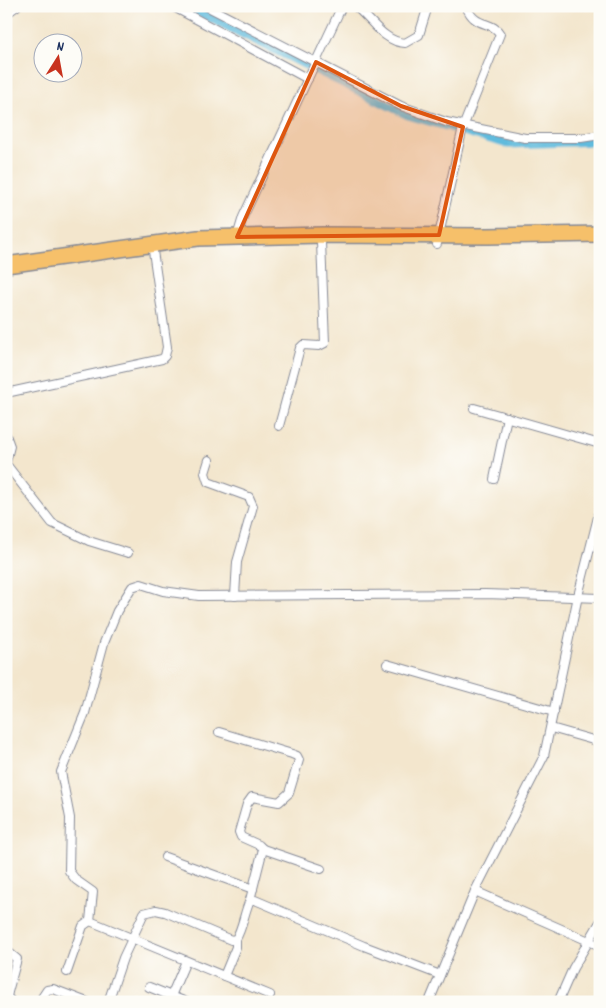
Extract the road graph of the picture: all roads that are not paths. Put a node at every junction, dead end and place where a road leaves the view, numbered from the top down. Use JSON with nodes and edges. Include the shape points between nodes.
{"nodes":[{"id":1,"x":17,"y":6,"type":"edge"},
{"id":2,"x":172,"y":6,"type":"edge"},
{"id":3,"x":206,"y":6,"type":"edge"},
{"id":4,"x":342,"y":6,"type":"edge"},
{"id":5,"x":356,"y":6,"type":"edge"},
{"id":6,"x":428,"y":6,"type":"edge"},
{"id":7,"x":466,"y":6,"type":"edge"},
{"id":8,"x":6,"y":14,"type":"edge"},
{"id":9,"x":316,"y":62,"type":"junction"},
{"id":10,"x":308,"y":79,"type":"junction"},
{"id":11,"x":463,"y":127,"type":"junction"},
{"id":12,"x":600,"y":135,"type":"edge"},
{"id":13,"x":600,"y":234,"type":"edge"},
{"id":14,"x":237,"y":237,"type":"junction"},
{"id":15,"x":438,"y":240,"type":"junction"},
{"id":16,"x":321,"y":242,"type":"junction"},
{"id":17,"x":600,"y":242,"type":"edge"},
{"id":18,"x":154,"y":251,"type":"junction"},
{"id":19,"x":6,"y":265,"type":"edge"},
{"id":20,"x":6,"y":272,"type":"edge"},
{"id":21,"x":6,"y":393,"type":"edge"},
{"id":22,"x":474,"y":408,"type":"dead end"},
{"id":23,"x":507,"y":418,"type":"junction"},
{"id":24,"x":279,"y":426,"type":"dead end"},
{"id":25,"x":6,"y":436,"type":"edge"},
{"id":26,"x":600,"y":444,"type":"edge"},
{"id":27,"x":209,"y":460,"type":"dead end"},
{"id":28,"x":6,"y":463,"type":"edge"},
{"id":29,"x":494,"y":479,"type":"dead end"},
{"id":30,"x":600,"y":509,"type":"edge"},
{"id":31,"x":128,"y":553,"type":"dead end"},
{"id":32,"x":234,"y":596,"type":"junction"},
{"id":33,"x":578,"y":596,"type":"junction"},
{"id":34,"x":600,"y":598,"type":"edge"},
{"id":35,"x":387,"y":664,"type":"dead end"},
{"id":36,"x":554,"y":712,"type":"junction"},
{"id":37,"x":551,"y":728,"type":"junction"},
{"id":38,"x":219,"y":732,"type":"dead end"},
{"id":39,"x":600,"y":742,"type":"edge"},
{"id":40,"x":262,"y":848,"type":"junction"},
{"id":41,"x":165,"y":857,"type":"dead end"},
{"id":42,"x":321,"y":869,"type":"dead end"},
{"id":43,"x":253,"y":889,"type":"junction"},
{"id":44,"x":475,"y":891,"type":"junction"},
{"id":45,"x":250,"y":900,"type":"junction"},
{"id":46,"x":90,"y":921,"type":"junction"},
{"id":47,"x":600,"y":922,"type":"edge"},
{"id":48,"x":132,"y":938,"type":"junction"},
{"id":49,"x":236,"y":939,"type":"junction"},
{"id":50,"x":588,"y":941,"type":"junction"},
{"id":51,"x":600,"y":946,"type":"edge"},
{"id":52,"x":6,"y":950,"type":"edge"},
{"id":53,"x":186,"y":961,"type":"junction"},
{"id":54,"x":66,"y":972,"type":"dead end"},
{"id":55,"x":440,"y":975,"type":"junction"},
{"id":56,"x":224,"y":976,"type":"junction"},
{"id":57,"x":148,"y":988,"type":"dead end"},
{"id":58,"x":270,"y":995,"type":"dead end"},
{"id":59,"x":171,"y":996,"type":"junction"},
{"id":60,"x":12,"y":1002,"type":"edge"},
{"id":61,"x":39,"y":1002,"type":"edge"},
{"id":62,"x":87,"y":1002,"type":"edge"},
{"id":63,"x":108,"y":1002,"type":"edge"},
{"id":64,"x":186,"y":1002,"type":"edge"},
{"id":65,"x":429,"y":1002,"type":"edge"},
{"id":66,"x":558,"y":1002,"type":"edge"}],
"edges":[{"from":1,"to":8,"type":"street"},
{"from":2,"to":10,"type":"street"},
{"from":3,"to":9,"type":"street"},
{"from":4,"to":9,"type":"street"},
{"from":5,"to":6,"type":"street","via":[[393,41],[405,43],[419,34]]},
{"from":7,"to":11,"type":"street","via":[[472,19],[500,34]]},
{"from":9,"to":10,"type":"street"},
{"from":9,"to":11,"type":"street","via":[[401,106]]},
{"from":10,"to":14,"type":"street","via":[[242,217]]},
{"from":11,"to":12,"type":"street","via":[[525,138]]},
{"from":11,"to":15,"type":"street"},
{"from":13,"to":15,"type":"highway"},
{"from":14,"to":15,"type":"highway"},
{"from":14,"to":19,"type":"highway","via":[[162,242]]},
{"from":15,"to":16,"type":"highway"},
{"from":15,"to":17,"type":"highway"},
{"from":16,"to":18,"type":"highway","via":[[218,245]]},
{"from":16,"to":24,"type":"street","via":[[325,343],[300,348]]},
{"from":18,"to":20,"type":"highway"},
{"from":18,"to":21,"type":"street","via":[[167,347],[162,359]]},
{"from":22,"to":23,"type":"street"},
{"from":23,"to":26,"type":"street"},
{"from":23,"to":29,"type":"street"},
{"from":25,"to":28,"type":"street","via":[[10,446]]},
{"from":27,"to":32,"type":"street","via":[[205,473],[208,482],[249,497],[253,506],[236,562]]},
{"from":28,"to":31,"type":"street","via":[[52,522],[89,541]]},
{"from":30,"to":33,"type":"street"},
{"from":32,"to":33,"type":"street"},
{"from":32,"to":46,"type":"street","via":[[192,595],[141,584],[132,587],[117,611],[98,663],[85,713],[61,772],[70,818],[69,871],[93,892]]},
{"from":33,"to":34,"type":"street"},
{"from":33,"to":36,"type":"street"},
{"from":35,"to":36,"type":"street"},
{"from":36,"to":37,"type":"street"},
{"from":37,"to":39,"type":"street"},
{"from":37,"to":44,"type":"street","via":[[544,756]]},
{"from":38,"to":40,"type":"street","via":[[292,754],[299,760],[285,798],[272,802],[252,797],[247,804],[239,832],[241,837]]},
{"from":40,"to":42,"type":"street"},
{"from":40,"to":43,"type":"street"},
{"from":41,"to":43,"type":"street"},
{"from":43,"to":45,"type":"street"},
{"from":44,"to":50,"type":"street"},
{"from":44,"to":55,"type":"street"},
{"from":45,"to":49,"type":"street"},
{"from":45,"to":55,"type":"street","via":[[273,906]]},
{"from":46,"to":48,"type":"street"},
{"from":46,"to":54,"type":"street","via":[[83,926]]},
{"from":47,"to":50,"type":"street"},
{"from":48,"to":49,"type":"street","via":[[144,913],[156,910],[226,939]]},
{"from":48,"to":53,"type":"street"},
{"from":48,"to":63,"type":"street"},
{"from":49,"to":56,"type":"street"},
{"from":50,"to":51,"type":"street"},
{"from":50,"to":66,"type":"street"},
{"from":52,"to":60,"type":"street","via":[[17,959],[7,997]]},
{"from":53,"to":56,"type":"street"},
{"from":53,"to":59,"type":"street"},
{"from":55,"to":65,"type":"street"},
{"from":56,"to":58,"type":"street"},
{"from":57,"to":59,"type":"street"},
{"from":59,"to":64,"type":"street"},
{"from":61,"to":62,"type":"street","via":[[48,990],[53,989]]}]}
